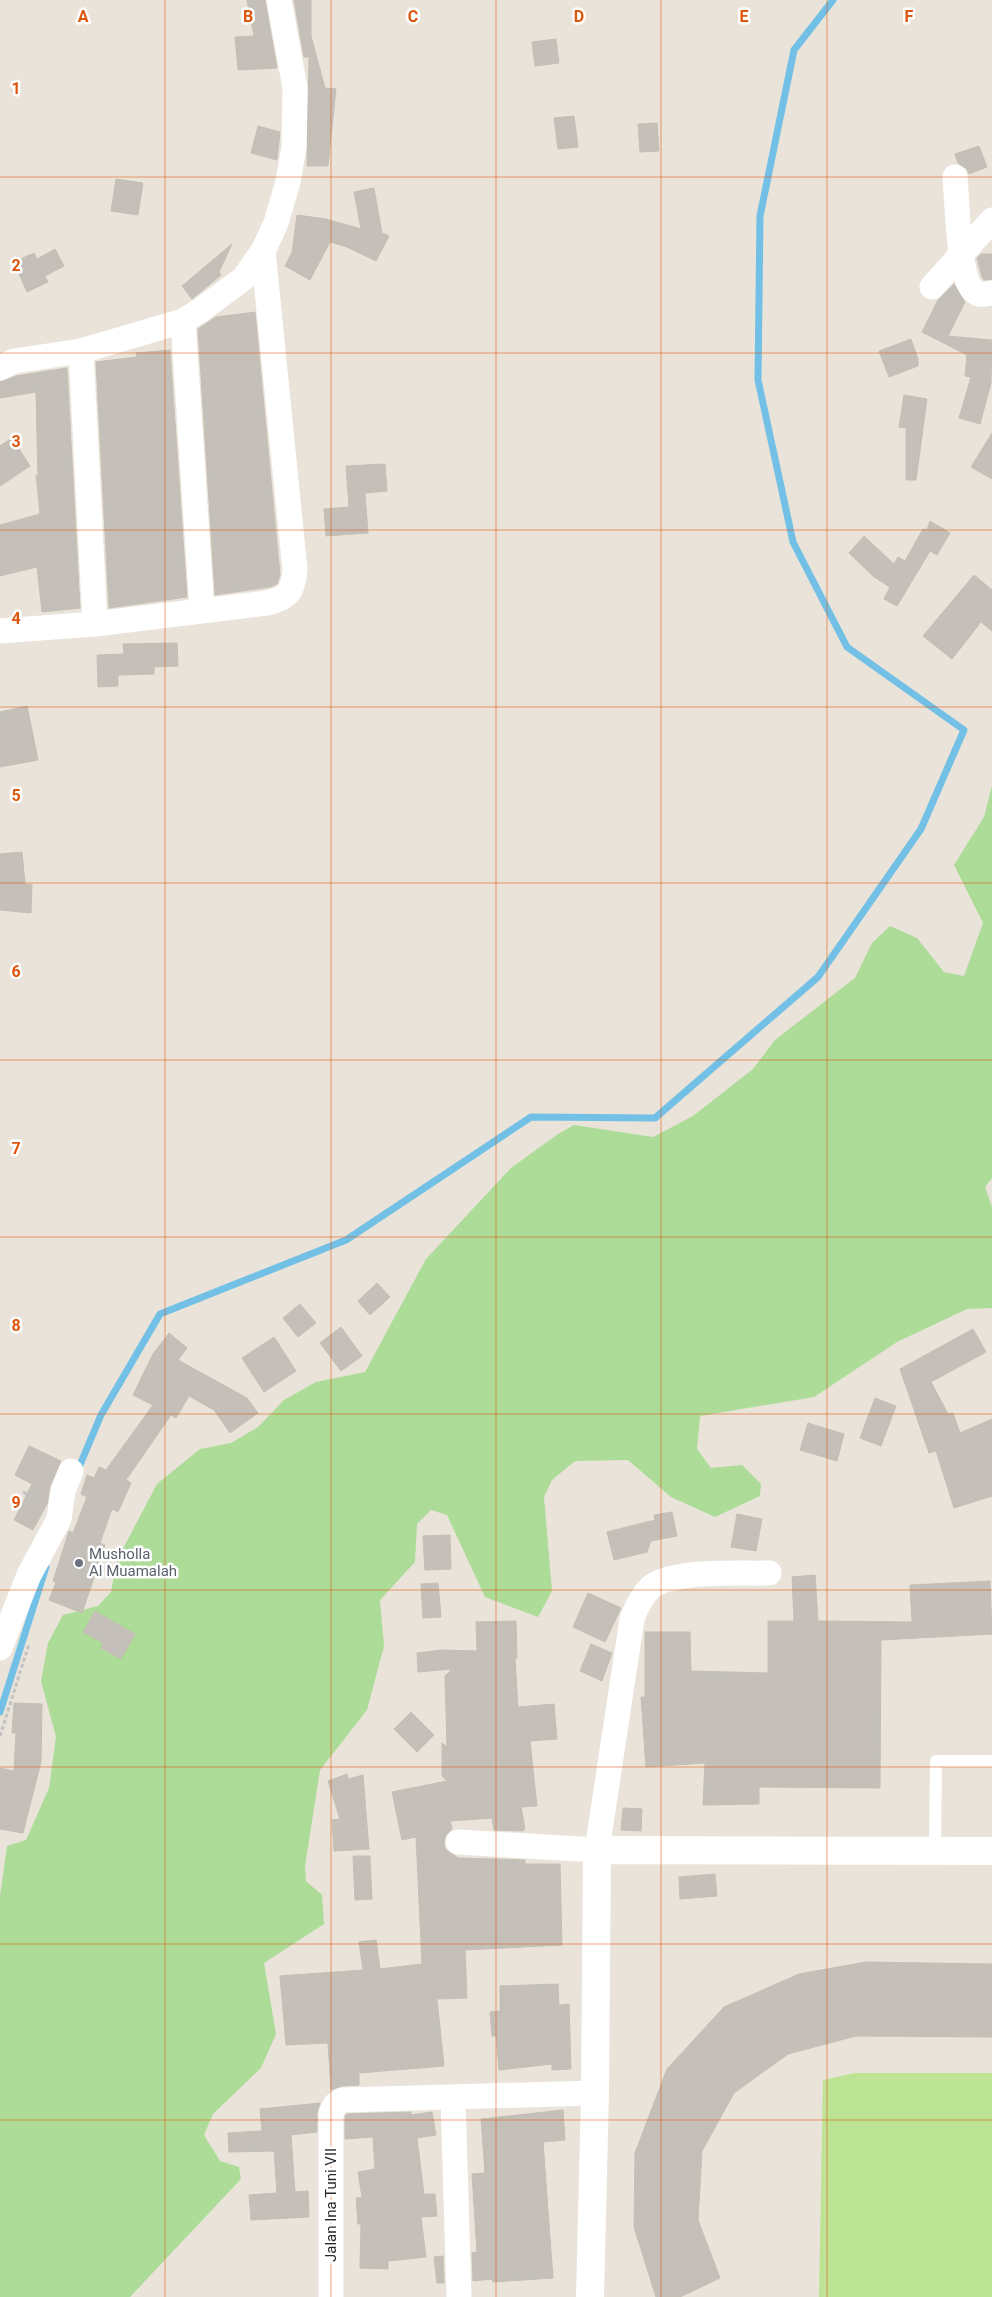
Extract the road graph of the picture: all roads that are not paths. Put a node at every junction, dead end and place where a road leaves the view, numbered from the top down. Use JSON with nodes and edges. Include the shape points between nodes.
{"nodes":[{"id":1,"x":279,"y":0,"type":"edge"},
{"id":2,"x":955,"y":177,"type":"dead end"},
{"id":3,"x":992,"y":220,"type":"edge"},
{"id":4,"x":263,"y":251,"type":"junction"},
{"id":5,"x":961,"y":254,"type":"junction"},
{"id":6,"x":932,"y":287,"type":"dead end"},
{"id":7,"x":992,"y":293,"type":"edge"},
{"id":8,"x":183,"y":321,"type":"junction"},
{"id":9,"x":81,"y":351,"type":"junction"},
{"id":10,"x":0,"y":368,"type":"edge"},
{"id":11,"x":202,"y":610,"type":"junction"},
{"id":12,"x":95,"y":624,"type":"junction"},
{"id":13,"x":0,"y":631,"type":"edge"},
{"id":14,"x":71,"y":1471,"type":"dead end"},
{"id":15,"x":769,"y":1573,"type":"dead end"},
{"id":16,"x":0,"y":1648,"type":"edge"},
{"id":17,"x":992,"y":1761,"type":"edge"},
{"id":18,"x":458,"y":1842,"type":"dead end"},
{"id":19,"x":596,"y":1850,"type":"junction"},
{"id":20,"x":935,"y":1851,"type":"junction"},
{"id":21,"x":992,"y":1851,"type":"edge"},
{"id":22,"x":595,"y":2093,"type":"junction"},
{"id":23,"x":453,"y":2098,"type":"junction"},
{"id":24,"x":331,"y":2297,"type":"edge"},
{"id":25,"x":459,"y":2297,"type":"edge"},
{"id":26,"x":590,"y":2297,"type":"edge"}],
"edges":[{"from":1,"to":4,"type":"street","via":[[294,88],[295,123],[288,182],[276,223]]},
{"from":2,"to":5,"type":"street"},
{"from":3,"to":5,"type":"street"},
{"from":4,"to":8,"type":"street","via":[[244,278]]},
{"from":4,"to":11,"type":"street","via":[[295,570],[293,585],[285,597],[277,600]]},
{"from":5,"to":6,"type":"street"},
{"from":5,"to":7,"type":"street","via":[[973,291],[982,295]]},
{"from":8,"to":9,"type":"street"},
{"from":8,"to":11,"type":"street"},
{"from":9,"to":10,"type":"street","via":[[14,361]]},
{"from":9,"to":12,"type":"street"},
{"from":11,"to":12,"type":"street"},
{"from":12,"to":13,"type":"street"},
{"from":14,"to":16,"type":"street","via":[[63,1491],[59,1519],[26,1582]]},
{"from":15,"to":19,"type":"street","via":[[681,1575],[651,1587],[644,1596],[632,1619]]},
{"from":17,"to":20,"type":"lane","via":[[936,1761]]},
{"from":18,"to":19,"type":"street"},
{"from":19,"to":20,"type":"street"},
{"from":19,"to":22,"type":"street"},
{"from":20,"to":21,"type":"street"},
{"from":22,"to":23,"type":"street"},
{"from":22,"to":26,"type":"street"},
{"from":23,"to":24,"type":"street","name":"Jalan Ina Tuni VII","via":[[342,2100],[335,2105],[331,2113]]},
{"from":23,"to":25,"type":"street"}]}
